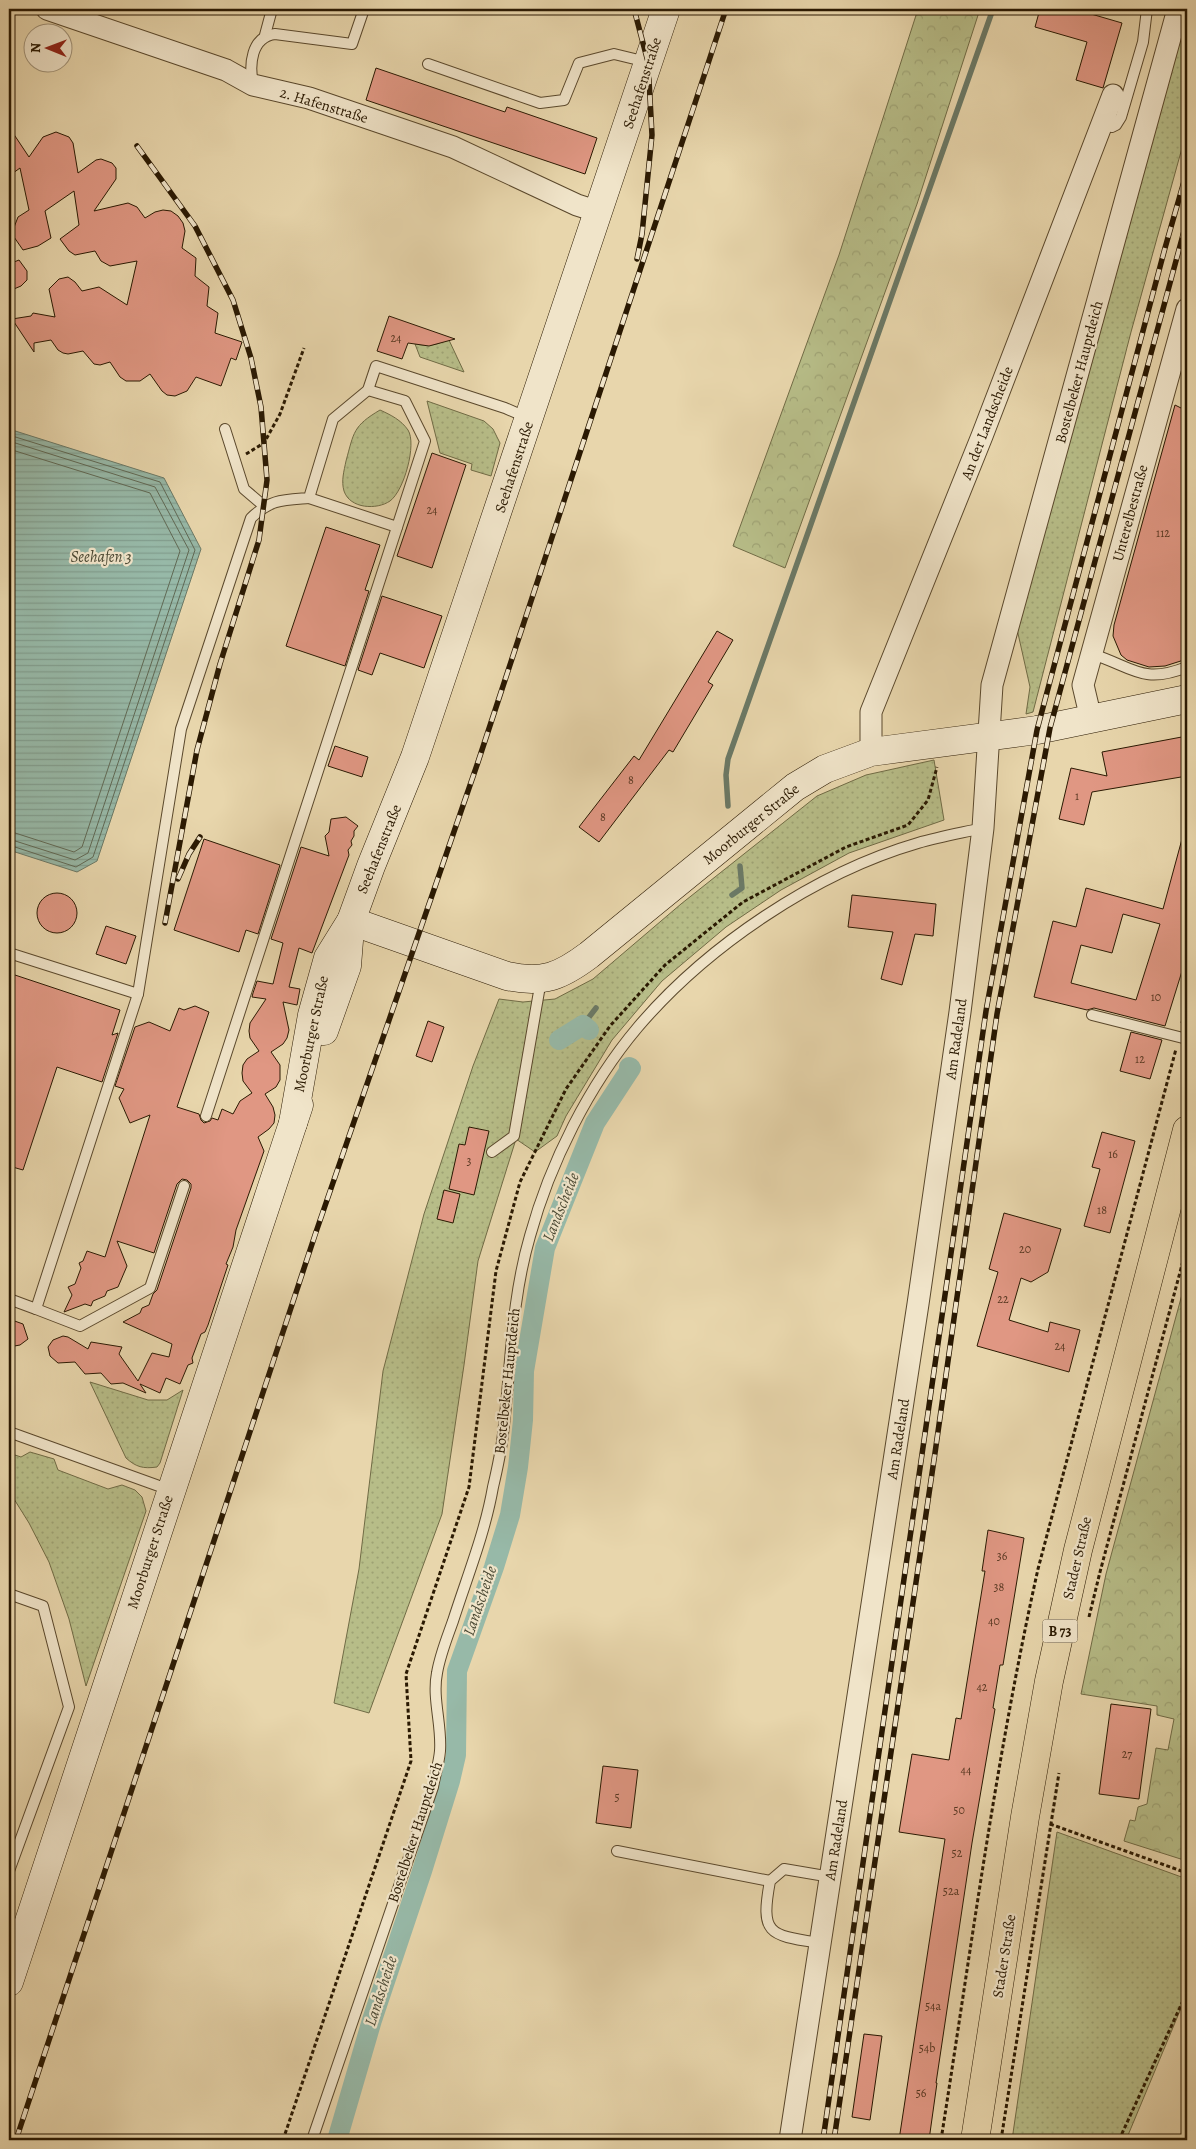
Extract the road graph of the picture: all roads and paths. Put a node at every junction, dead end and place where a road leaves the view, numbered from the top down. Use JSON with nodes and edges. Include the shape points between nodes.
{"nodes":[{"id":1,"x":47,"y":9,"type":"edge"},
{"id":2,"x":272,"y":9,"type":"edge"},
{"id":3,"x":364,"y":9,"type":"edge"},
{"id":4,"x":666,"y":9,"type":"edge"},
{"id":5,"x":1147,"y":9,"type":"edge"},
{"id":6,"x":1178,"y":9,"type":"edge"},
{"id":7,"x":265,"y":35,"type":"junction"},
{"id":8,"x":648,"y":62,"type":"junction"},
{"id":9,"x":428,"y":64,"type":"dead end"},
{"id":10,"x":253,"y":85,"type":"junction"},
{"id":11,"x":1113,"y":94,"type":"dead end"},
{"id":12,"x":1102,"y":123,"type":"junction"},
{"id":13,"x":598,"y":212,"type":"junction"},
{"id":14,"x":1187,"y":309,"type":"edge"},
{"id":15,"x":304,"y":348,"type":"dead end"},
{"id":16,"x":368,"y":390,"type":"junction"},
{"id":17,"x":530,"y":419,"type":"junction"},
{"id":18,"x":225,"y":429,"type":"dead end"},
{"id":19,"x":234,"y":460,"type":"junction"},
{"id":20,"x":309,"y":498,"type":"junction"},
{"id":21,"x":264,"y":506,"type":"junction"},
{"id":22,"x":396,"y":527,"type":"junction"},
{"id":23,"x":1092,"y":654,"type":"junction"},
{"id":24,"x":1187,"y":667,"type":"edge"},
{"id":25,"x":1187,"y":699,"type":"edge"},
{"id":26,"x":1091,"y":718,"type":"junction"},
{"id":27,"x":989,"y":736,"type":"junction"},
{"id":28,"x":943,"y":743,"type":"junction"},
{"id":29,"x":871,"y":752,"type":"junction"},
{"id":30,"x":983,"y":828,"type":"junction"},
{"id":31,"x":351,"y":921,"type":"junction"},
{"id":32,"x":9,"y":953,"type":"edge"},
{"id":33,"x":541,"y":980,"type":"junction"},
{"id":34,"x":138,"y":994,"type":"junction"},
{"id":35,"x":1092,"y":1015,"type":"dead end"},
{"id":36,"x":1187,"y":1039,"type":"edge"},
{"id":37,"x":206,"y":1116,"type":"dead end"},
{"id":38,"x":1187,"y":1130,"type":"edge"},
{"id":39,"x":492,"y":1152,"type":"dead end"},
{"id":40,"x":184,"y":1186,"type":"dead end"},
{"id":41,"x":1187,"y":1246,"type":"edge"},
{"id":42,"x":9,"y":1299,"type":"edge"},
{"id":43,"x":36,"y":1309,"type":"junction"},
{"id":44,"x":9,"y":1432,"type":"edge"},
{"id":45,"x":170,"y":1490,"type":"junction"},
{"id":46,"x":9,"y":1594,"type":"edge"},
{"id":47,"x":1087,"y":1626,"type":"dead end"},
{"id":48,"x":1059,"y":1771,"type":"dead end"},
{"id":49,"x":1050,"y":1824,"type":"junction"},
{"id":50,"x":617,"y":1851,"type":"dead end"},
{"id":51,"x":9,"y":1871,"type":"edge"},
{"id":52,"x":1187,"y":1873,"type":"edge"},
{"id":53,"x":830,"y":1877,"type":"junction"},
{"id":54,"x":770,"y":1881,"type":"junction"},
{"id":55,"x":820,"y":1942,"type":"junction"},
{"id":56,"x":9,"y":1982,"type":"edge"},
{"id":57,"x":1187,"y":1992,"type":"edge"},
{"id":58,"x":282,"y":2140,"type":"edge"},
{"id":59,"x":312,"y":2140,"type":"edge"},
{"id":60,"x":790,"y":2140,"type":"edge"},
{"id":61,"x":975,"y":2140,"type":"edge"},
{"id":62,"x":1002,"y":2140,"type":"edge"},
{"id":63,"x":1119,"y":2140,"type":"edge"}],
"edges":[{"from":1,"to":10,"type":"street","name":"2. Hafenstraße","via":[[226,70]]},
{"from":2,"to":7,"type":"lane"},
{"from":3,"to":7,"type":"lane","via":[[352,44]]},
{"from":4,"to":8,"type":"main road","name":"Seehafenstraße"},
{"from":5,"to":12,"type":"lane","via":[[1143,42],[1121,117],[1112,127]]},
{"from":6,"to":27,"type":"street","name":"Bostelbeker Hauptdeich","via":[[992,685]]},
{"from":7,"to":10,"type":"lane","via":[[258,42],[250,71]]},
{"from":8,"to":9,"type":"lane","via":[[614,54],[579,63],[564,100],[540,103]]},
{"from":8,"to":13,"type":"main road","name":"Seehafenstraße"},
{"from":10,"to":13,"type":"street","name":"2. Hafenstraße","via":[[308,98],[453,147]]},
{"from":11,"to":12,"type":"street","name":"An der Landscheide"},
{"from":12,"to":29,"type":"street","name":"An der Landscheide","via":[[982,436],[871,712]]},
{"from":13,"to":17,"type":"main road","name":"Seehafenstraße"},
{"from":14,"to":23,"type":"street","name":"Unterelbestraße"},
{"from":15,"to":19,"type":"path","via":[[280,414],[264,443]]},
{"from":16,"to":17,"type":"lane","via":[[376,366]]},
{"from":16,"to":20,"type":"lane","via":[[333,420]]},
{"from":16,"to":22,"type":"lane","via":[[405,402],[425,441]]},
{"from":17,"to":31,"type":"main road","name":"Seehafenstraße","via":[[415,758]]},
{"from":18,"to":19,"type":"lane"},
{"from":19,"to":21,"type":"lane","via":[[244,489]]},
{"from":20,"to":21,"type":"lane"},
{"from":20,"to":22,"type":"lane"},
{"from":21,"to":34,"type":"lane","via":[[251,518],[180,729]]},
{"from":22,"to":37,"type":"lane"},
{"from":23,"to":24,"type":"lane","via":[[1140,674],[1169,674]]},
{"from":23,"to":26,"type":"street","name":"Unterelbestraße","via":[[1083,685]]},
{"from":25,"to":26,"type":"main road","name":"Moorburger Straße"},
{"from":26,"to":27,"type":"main road","name":"Moorburger Straße"},
{"from":27,"to":28,"type":"main road","name":"Moorburger Straße"},
{"from":27,"to":30,"type":"street","name":"Am Radeland"},
{"from":28,"to":29,"type":"main road","name":"Moorburger Straße"},
{"from":28,"to":58,"type":"path","via":[[928,800],[908,825],[846,848],[743,902],[665,965],[610,1026],[566,1088],[520,1182],[496,1271],[469,1487],[406,1674],[412,1761]]},
{"from":29,"to":33,"type":"main road","name":"Moorburger Straße","via":[[825,769],[795,788],[581,962]]},
{"from":30,"to":53,"type":"street","name":"Am Radeland","via":[[920,1294]]},
{"from":30,"to":59,"type":"lane","name":"Bostelbeker Hauptdeich","via":[[915,844],[860,865],[818,884],[768,913],[717,951],[637,1028],[579,1115],[547,1182],[519,1282],[503,1436],[491,1499],[436,1675],[440,1752],[432,1787]]},
{"from":31,"to":33,"type":"main road","name":"Moorburger Straße","via":[[507,976]]},
{"from":31,"to":45,"type":"main road","name":"Moorburger Straße","via":[[347,966]]},
{"from":32,"to":34,"type":"lane"},
{"from":33,"to":39,"type":"lane","via":[[514,1136]]},
{"from":34,"to":43,"type":"lane"},
{"from":35,"to":36,"type":"lane"},
{"from":38,"to":61,"type":"main road","name":"Stader Straße","number":"B 73","via":[[1078,1550],[1049,1681]]},
{"from":40,"to":43,"type":"lane","via":[[150,1288],[80,1326]]},
{"from":41,"to":47,"type":"path"},
{"from":42,"to":43,"type":"lane"},
{"from":44,"to":45,"type":"lane"},
{"from":45,"to":56,"type":"main road","name":"Moorburger Straße"},
{"from":46,"to":51,"type":"lane","via":[[43,1606],[69,1707]]},
{"from":48,"to":49,"type":"path"},
{"from":49,"to":52,"type":"path"},
{"from":49,"to":62,"type":"path"},
{"from":50,"to":54,"type":"lane"},
{"from":53,"to":54,"type":"lane","via":[[784,1869]]},
{"from":53,"to":55,"type":"street","name":"Am Radeland"},
{"from":54,"to":55,"type":"lane","via":[[764,1909],[766,1922],[774,1931],[800,1940]]},
{"from":55,"to":60,"type":"street","name":"Am Radeland"},
{"from":57,"to":63,"type":"path"}]}
